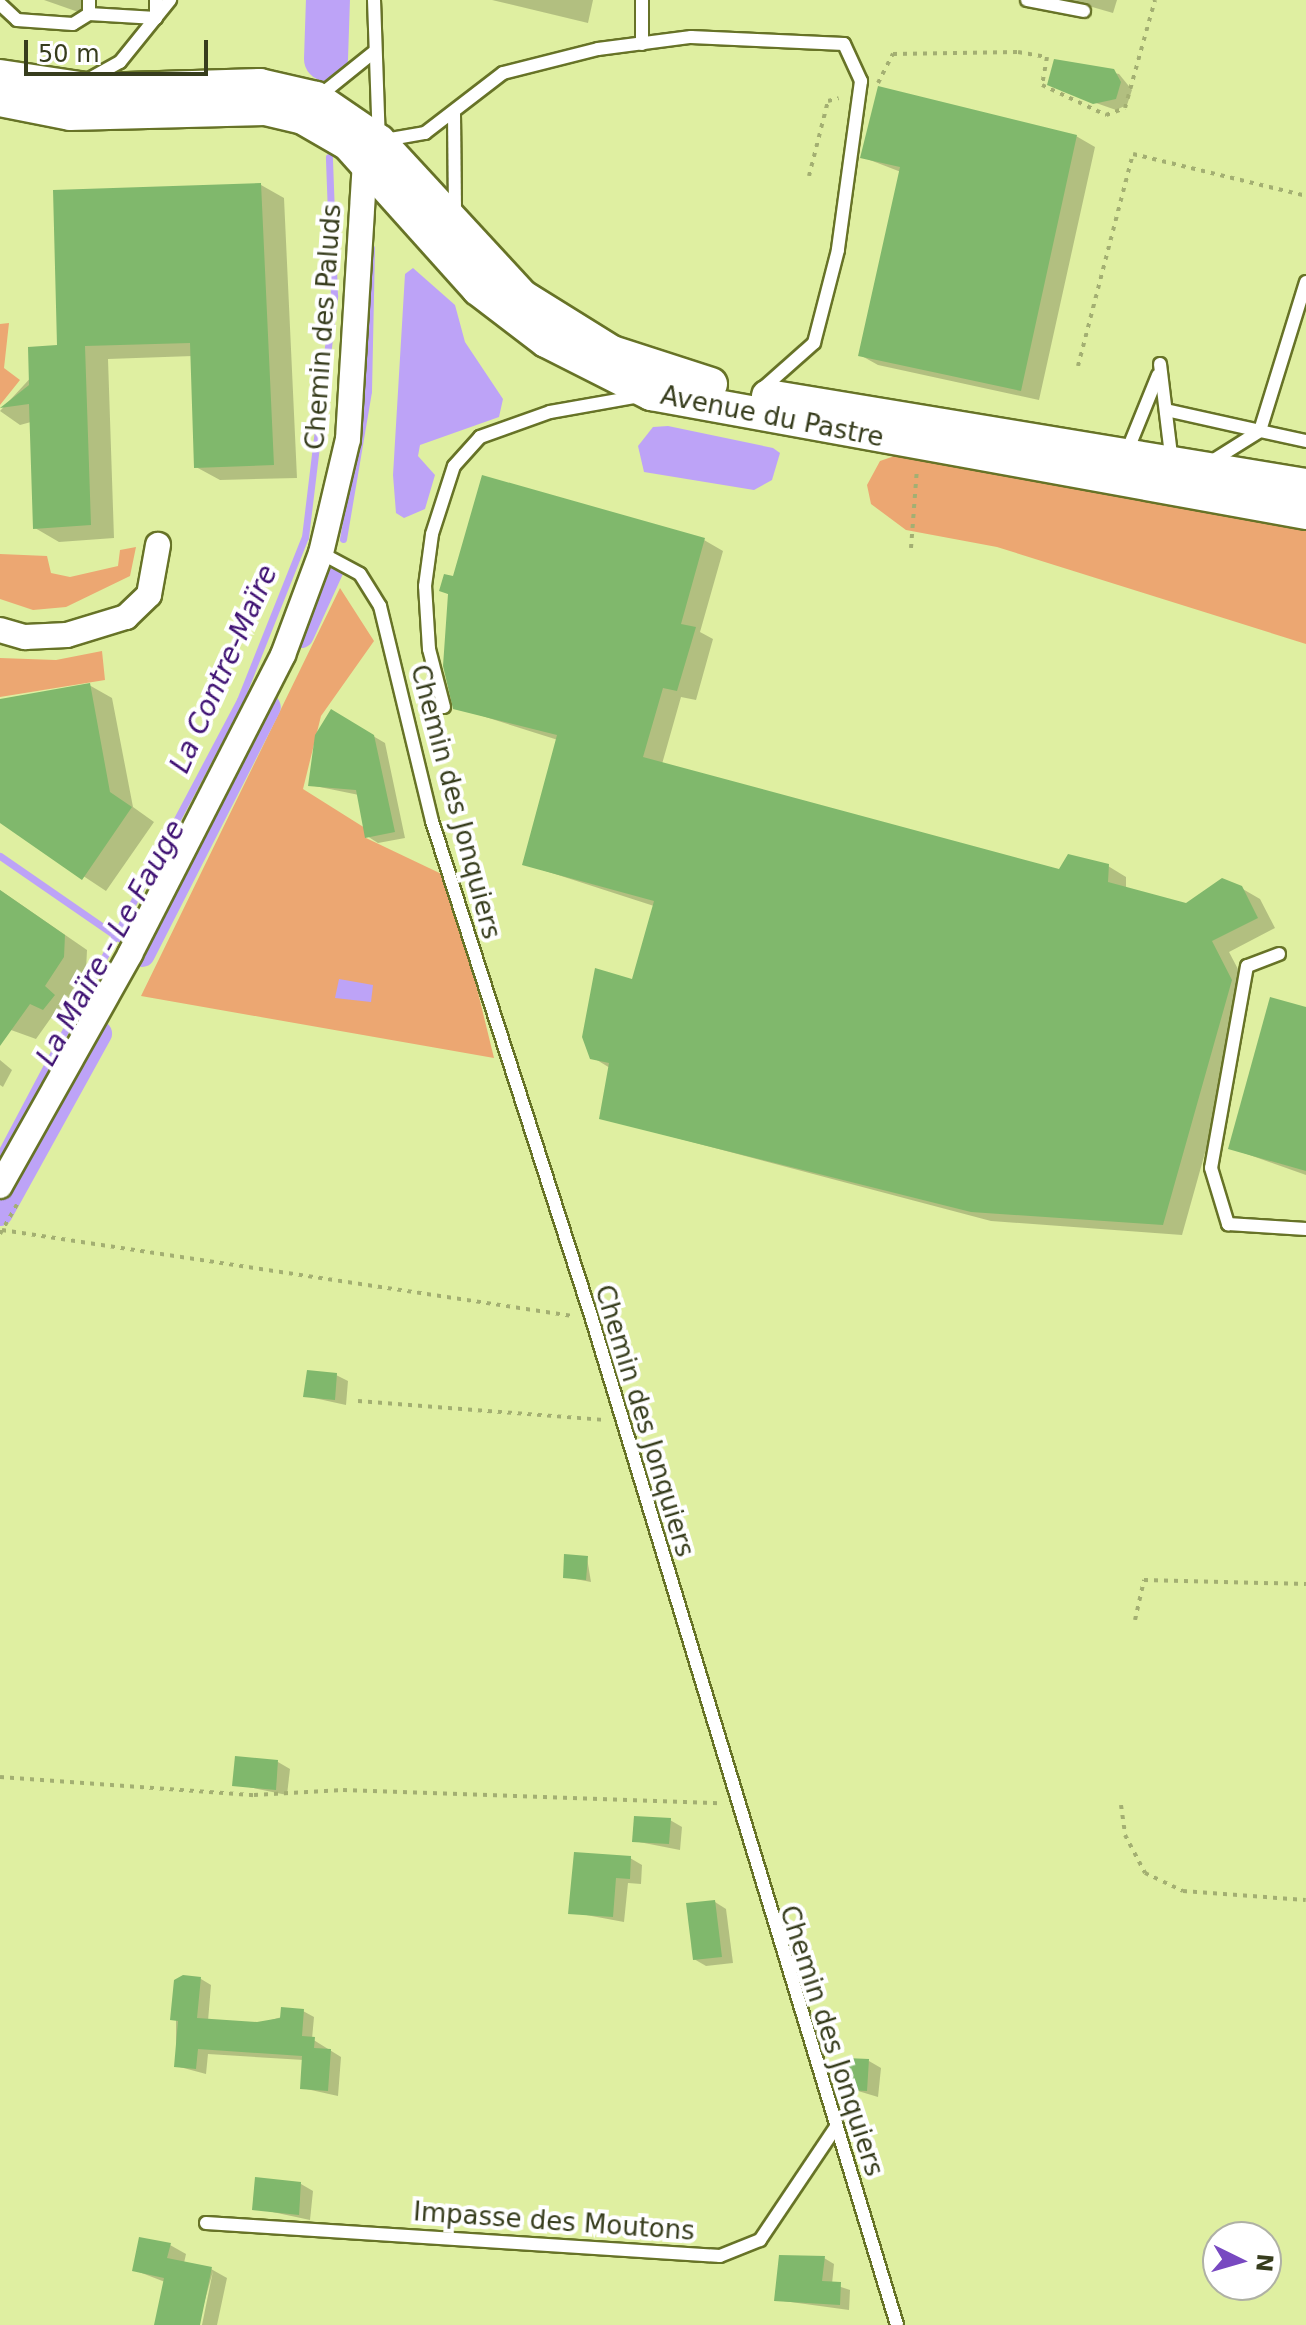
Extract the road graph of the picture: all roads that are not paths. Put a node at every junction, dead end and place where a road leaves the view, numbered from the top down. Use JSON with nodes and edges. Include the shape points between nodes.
{"nodes":[{"id":1,"x":156,"y":0,"type":"edge"},
{"id":2,"x":170,"y":0,"type":"edge"},
{"id":3,"x":374,"y":0,"type":"edge"},
{"id":4,"x":642,"y":0,"type":"edge"},
{"id":5,"x":1027,"y":0,"type":"edge"},
{"id":6,"x":0,"y":4,"type":"edge"},
{"id":7,"x":89,"y":7,"type":"edge"},
{"id":8,"x":1084,"y":11,"type":"dead end"},
{"id":9,"x":156,"y":18,"type":"junction"},
{"id":10,"x":642,"y":44,"type":"junction"},
{"id":11,"x":374,"y":52,"type":"junction"},
{"id":12,"x":0,"y":76,"type":"edge"},
{"id":13,"x":73,"y":88,"type":"junction"},
{"id":14,"x":316,"y":98,"type":"junction"},
{"id":15,"x":0,"y":100,"type":"edge"},
{"id":16,"x":454,"y":114,"type":"junction"},
{"id":17,"x":372,"y":151,"type":"junction"},
{"id":18,"x":455,"y":230,"type":"junction"},
{"id":19,"x":1306,"y":282,"type":"edge"},
{"id":20,"x":651,"y":394,"type":"junction"},
{"id":21,"x":755,"y":394,"type":"junction"},
{"id":22,"x":1166,"y":410,"type":"junction"},
{"id":23,"x":1260,"y":431,"type":"junction"},
{"id":24,"x":1306,"y":441,"type":"edge"},
{"id":25,"x":1124,"y":457,"type":"junction"},
{"id":26,"x":1186,"y":468,"type":"junction"},
{"id":27,"x":1306,"y":485,"type":"edge"},
{"id":28,"x":1306,"y":513,"type":"edge"},
{"id":29,"x":158,"y":545,"type":"dead end"},
{"id":30,"x":321,"y":553,"type":"junction"},
{"id":31,"x":0,"y":630,"type":"edge"},
{"id":32,"x":444,"y":707,"type":"dead end"},
{"id":33,"x":1279,"y":954,"type":"dead end"},
{"id":34,"x":0,"y":1186,"type":"edge"},
{"id":35,"x":1306,"y":1229,"type":"edge"},
{"id":36,"x":836,"y":2127,"type":"junction"},
{"id":37,"x":206,"y":2223,"type":"dead end"},
{"id":38,"x":897,"y":2325,"type":"edge"}],
"edges":[{"from":1,"to":9,"type":"lane"},
{"from":2,"to":9,"type":"lane"},
{"from":3,"to":11,"type":"lane"},
{"from":4,"to":10,"type":"lane"},
{"from":5,"to":8,"type":"lane"},
{"from":6,"to":7,"type":"lane","via":[[17,20],[73,24]]},
{"from":7,"to":9,"type":"lane"},
{"from":9,"to":13,"type":"lane","via":[[120,62]]},
{"from":10,"to":16,"type":"lane","via":[[503,73]]},
{"from":10,"to":21,"type":"lane","via":[[691,37],[844,44],[860,92],[838,250],[814,343]]},
{"from":11,"to":14,"type":"lane"},
{"from":11,"to":17,"type":"lane"},
{"from":12,"to":13,"type":"street","name":"Avenue du Pastre"},
{"from":13,"to":14,"type":"street","name":"Avenue du Pastre","via":[[260,85]]},
{"from":14,"to":17,"type":"street","name":"Avenue du Pastre"},
{"from":15,"to":17,"type":"street","name":"Avenue du Pastre","via":[[70,114],[265,109]]},
{"from":16,"to":17,"type":"lane","via":[[425,133]]},
{"from":16,"to":18,"type":"lane"},
{"from":17,"to":18,"type":"street","name":"Avenue du Pastre"},
{"from":17,"to":20,"type":"street","name":"Avenue du Pastre","via":[[478,289],[546,341]]},
{"from":17,"to":30,"type":"street","name":"Chemin des Paluds","via":[[348,439]]},
{"from":18,"to":21,"type":"street","name":"Avenue du Pastre","via":[[522,296],[574,332],[671,375]]},
{"from":19,"to":23,"type":"lane"},
{"from":20,"to":28,"type":"street","name":"Avenue du Pastre","via":[[919,447]]},
{"from":20,"to":32,"type":"lane","via":[[550,412],[494,432],[454,466],[432,534],[425,586],[429,649]]},
{"from":21,"to":25,"type":"street","name":"Avenue du Pastre"},
{"from":22,"to":23,"type":"lane"},
{"from":22,"to":25,"type":"lane","via":[[1160,364],[1151,407]]},
{"from":22,"to":26,"type":"lane"},
{"from":23,"to":24,"type":"lane"},
{"from":23,"to":26,"type":"lane"},
{"from":25,"to":26,"type":"street","name":"Avenue du Pastre"},
{"from":26,"to":27,"type":"street","name":"Avenue du Pastre"},
{"from":29,"to":31,"type":"street","via":[[149,595],[126,617],[67,635]]},
{"from":30,"to":34,"type":"street","name":"Chemin des Paluds","via":[[268,683]]},
{"from":30,"to":36,"type":"lane","name":"Chemin des Jonquiers","via":[[360,574],[380,606],[432,821],[592,1319]]},
{"from":33,"to":35,"type":"lane","via":[[1247,966],[1211,1168],[1228,1224]]},
{"from":36,"to":37,"type":"lane","name":"Impasse des Moutons","via":[[760,2240],[720,2256]]},
{"from":36,"to":38,"type":"lane","name":"Chemin des Jonquiers"}]}
